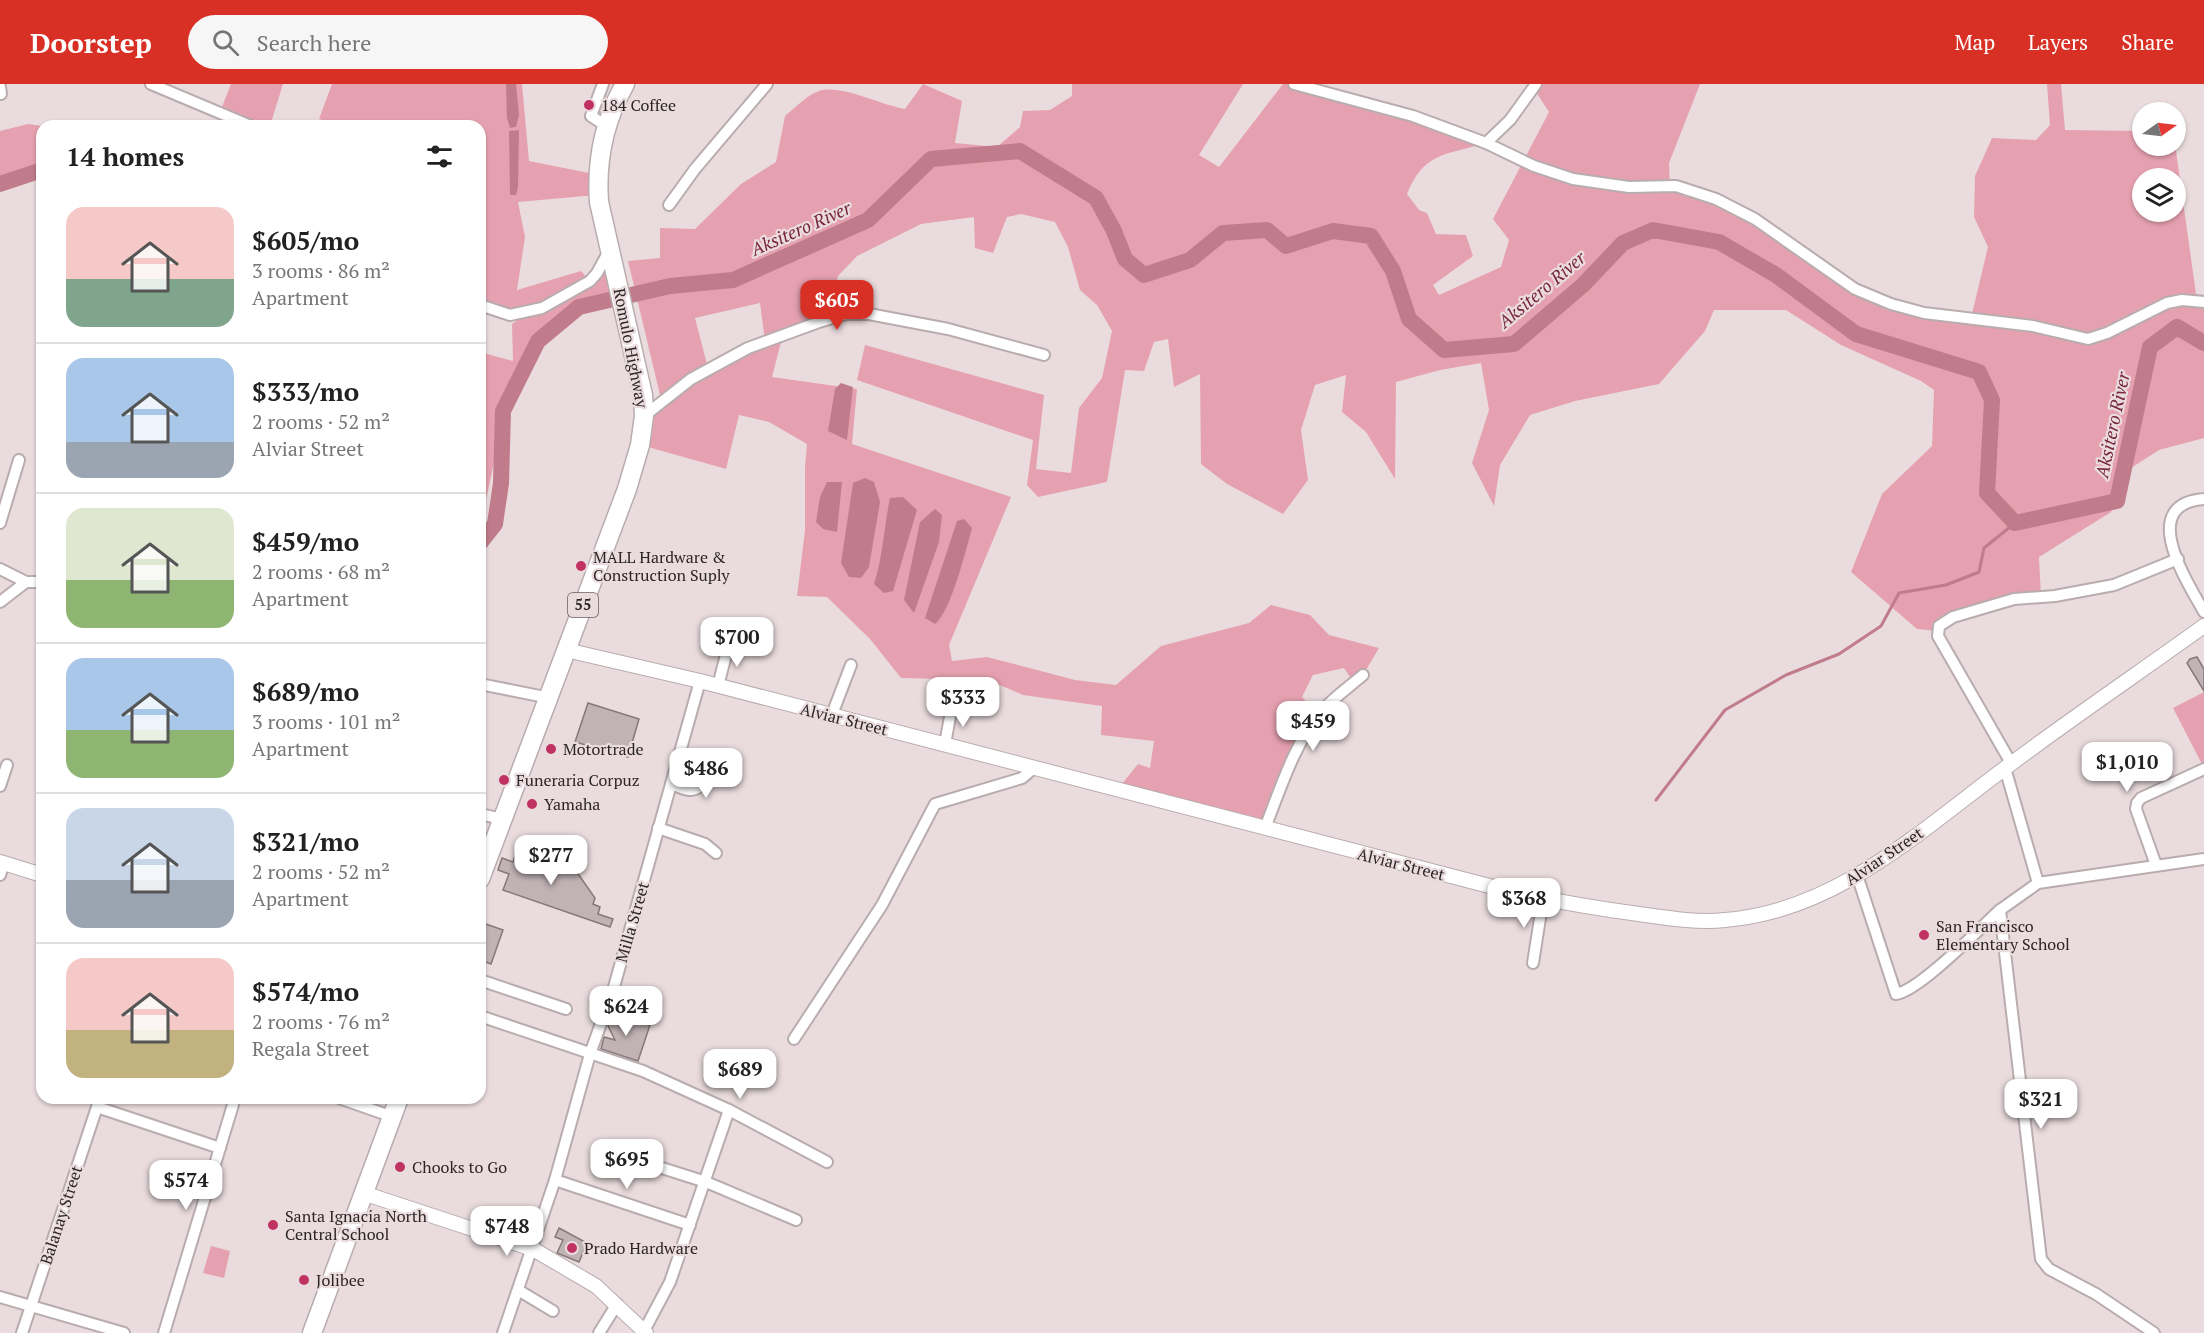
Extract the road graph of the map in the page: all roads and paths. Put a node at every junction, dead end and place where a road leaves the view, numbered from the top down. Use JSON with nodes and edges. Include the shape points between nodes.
{"nodes":[{"id":1,"x":151,"y":84,"type":"edge"},
{"id":2,"x":603,"y":84,"type":"edge"},
{"id":3,"x":625,"y":84,"type":"edge"},
{"id":4,"x":767,"y":84,"type":"edge"},
{"id":5,"x":1294,"y":84,"type":"edge"},
{"id":6,"x":1536,"y":84,"type":"edge"},
{"id":7,"x":0,"y":87,"type":"edge"},
{"id":8,"x":1,"y":94,"type":"edge"},
{"id":9,"x":237,"y":120,"type":"edge"},
{"id":10,"x":606,"y":126,"type":"junction"},
{"id":11,"x":1486,"y":142,"type":"junction"},
{"id":12,"x":669,"y":205,"type":"dead end"},
{"id":13,"x":611,"y":252,"type":"junction"},
{"id":14,"x":2204,"y":302,"type":"edge"},
{"id":15,"x":486,"y":307,"type":"edge"},
{"id":16,"x":1044,"y":355,"type":"dead end"},
{"id":17,"x":644,"y":416,"type":"junction"},
{"id":18,"x":20,"y":460,"type":"dead end"},
{"id":19,"x":2204,"y":499,"type":"edge"},
{"id":20,"x":0,"y":523,"type":"edge"},
{"id":21,"x":2178,"y":559,"type":"junction"},
{"id":22,"x":0,"y":569,"type":"edge"},
{"id":23,"x":26,"y":582,"type":"junction"},
{"id":24,"x":36,"y":582,"type":"edge"},
{"id":25,"x":0,"y":602,"type":"edge"},
{"id":26,"x":2204,"y":612,"type":"edge"},
{"id":27,"x":2204,"y":626,"type":"edge"},
{"id":28,"x":729,"y":644,"type":"dead end"},
{"id":29,"x":566,"y":650,"type":"junction"},
{"id":30,"x":851,"y":665,"type":"dead end"},
{"id":31,"x":1363,"y":675,"type":"dead end"},
{"id":32,"x":700,"y":681,"type":"junction"},
{"id":33,"x":486,"y":685,"type":"edge"},
{"id":34,"x":718,"y":686,"type":"junction"},
{"id":35,"x":550,"y":698,"type":"junction"},
{"id":36,"x":952,"y":706,"type":"dead end"},
{"id":37,"x":831,"y":717,"type":"junction"},
{"id":38,"x":945,"y":744,"type":"junction"},
{"id":39,"x":707,"y":756,"type":"dead end"},
{"id":40,"x":7,"y":765,"type":"dead end"},
{"id":41,"x":2008,"y":766,"type":"junction"},
{"id":42,"x":1034,"y":768,"type":"junction"},
{"id":43,"x":2204,"y":769,"type":"edge"},
{"id":44,"x":671,"y":784,"type":"junction"},
{"id":45,"x":0,"y":786,"type":"edge"},
{"id":46,"x":486,"y":815,"type":"edge"},
{"id":47,"x":502,"y":819,"type":"junction"},
{"id":48,"x":658,"y":828,"type":"junction"},
{"id":49,"x":1265,"y":828,"type":"junction"},
{"id":50,"x":716,"y":853,"type":"dead end"},
{"id":51,"x":2204,"y":859,"type":"edge"},
{"id":52,"x":486,"y":863,"type":"edge"},
{"id":53,"x":2156,"y":865,"type":"junction"},
{"id":54,"x":1,"y":867,"type":"edge"},
{"id":55,"x":36,"y":873,"type":"edge"},
{"id":56,"x":1857,"y":875,"type":"junction"},
{"id":57,"x":2038,"y":882,"type":"junction"},
{"id":58,"x":1543,"y":899,"type":"junction"},
{"id":59,"x":2000,"y":910,"type":"junction"},
{"id":60,"x":1533,"y":963,"type":"dead end"},
{"id":61,"x":486,"y":982,"type":"edge"},
{"id":62,"x":566,"y":1009,"type":"dead end"},
{"id":63,"x":486,"y":1018,"type":"edge"},
{"id":64,"x":794,"y":1039,"type":"dead end"},
{"id":65,"x":590,"y":1054,"type":"junction"},
{"id":66,"x":97,"y":1104,"type":"edge"},
{"id":67,"x":103,"y":1104,"type":"edge"},
{"id":68,"x":233,"y":1104,"type":"edge"},
{"id":69,"x":356,"y":1104,"type":"edge"},
{"id":70,"x":397,"y":1104,"type":"edge"},
{"id":71,"x":729,"y":1110,"type":"junction"},
{"id":72,"x":393,"y":1117,"type":"junction"},
{"id":73,"x":220,"y":1148,"type":"junction"},
{"id":74,"x":621,"y":1155,"type":"dead end"},
{"id":75,"x":827,"y":1162,"type":"dead end"},
{"id":76,"x":555,"y":1180,"type":"junction"},
{"id":77,"x":706,"y":1182,"type":"junction"},
{"id":78,"x":363,"y":1193,"type":"junction"},
{"id":79,"x":796,"y":1220,"type":"dead end"},
{"id":80,"x":690,"y":1225,"type":"junction"},
{"id":81,"x":533,"y":1249,"type":"junction"},
{"id":82,"x":518,"y":1290,"type":"junction"},
{"id":83,"x":0,"y":1297,"type":"edge"},
{"id":84,"x":617,"y":1304,"type":"junction"},
{"id":85,"x":31,"y":1305,"type":"junction"},
{"id":86,"x":553,"y":1311,"type":"dead end"},
{"id":87,"x":645,"y":1332,"type":"edge"},
{"id":88,"x":22,"y":1333,"type":"edge"},
{"id":89,"x":124,"y":1333,"type":"edge"},
{"id":90,"x":164,"y":1333,"type":"edge"},
{"id":91,"x":312,"y":1333,"type":"edge"},
{"id":92,"x":502,"y":1333,"type":"edge"},
{"id":93,"x":599,"y":1333,"type":"edge"},
{"id":94,"x":2154,"y":1333,"type":"edge"}],
"edges":[{"from":1,"to":9,"type":"street"},
{"from":2,"to":10,"type":"street","via":[[591,116]]},
{"from":3,"to":10,"type":"highway","name":"Romulo Highway","number":"55"},
{"from":4,"to":12,"type":"street"},
{"from":5,"to":11,"type":"street","via":[[1413,116]]},
{"from":6,"to":11,"type":"street","via":[[1510,120]]},
{"from":7,"to":8,"type":"street"},
{"from":10,"to":13,"type":"highway","name":"Romulo Highway","number":"55","via":[[598,179],[599,202]]},
{"from":11,"to":14,"type":"street","via":[[1534,166],[1573,179],[1629,187],[1676,186],[1716,199],[1755,219],[1855,289],[1924,313],[2033,326],[2088,339],[2167,303]]},
{"from":13,"to":15,"type":"street","via":[[590,281],[542,308],[510,315]]},
{"from":13,"to":17,"type":"highway","name":"Romulo Highway","number":"55","via":[[640,376]]},
{"from":16,"to":17,"type":"street","via":[[948,329],[868,314],[846,314],[738,353],[691,379]]},
{"from":17,"to":29,"type":"highway","name":"Romulo Highway","number":"55","via":[[636,465]]},
{"from":18,"to":20,"type":"street"},
{"from":19,"to":21,"type":"street","via":[[2183,503],[2172,514],[2170,535]]},
{"from":21,"to":26,"type":"street"},
{"from":21,"to":41,"type":"street","via":[[2114,585],[2014,599],[1959,615],[1939,626],[1938,636]]},
{"from":22,"to":23,"type":"street"},
{"from":23,"to":24,"type":"street"},
{"from":23,"to":25,"type":"street"},
{"from":27,"to":41,"type":"street","name":"Alviar Street"},
{"from":28,"to":34,"type":"street"},
{"from":29,"to":32,"type":"street","name":"Alviar Street"},
{"from":29,"to":35,"type":"highway","name":"Romulo Highway","number":"55"},
{"from":30,"to":37,"type":"street"},
{"from":31,"to":49,"type":"street","via":[[1311,725]]},
{"from":32,"to":34,"type":"street","name":"Alviar Street"},
{"from":32,"to":44,"type":"street","name":"Milla Street"},
{"from":33,"to":35,"type":"street"},
{"from":34,"to":37,"type":"street","name":"Alviar Street"},
{"from":35,"to":47,"type":"highway","name":"Romulo Highway","number":"55"},
{"from":36,"to":38,"type":"street"},
{"from":37,"to":38,"type":"street","name":"Alviar Street"},
{"from":38,"to":42,"type":"street","name":"Alviar Street"},
{"from":39,"to":44,"type":"street","via":[[699,787],[691,791]]},
{"from":40,"to":45,"type":"street"},
{"from":41,"to":56,"type":"street","name":"Alviar Street"},
{"from":41,"to":57,"type":"street"},
{"from":42,"to":49,"type":"street","name":"Alviar Street"},
{"from":42,"to":64,"type":"street","via":[[1022,778],[935,804],[887,896]]},
{"from":43,"to":53,"type":"street","via":[[2137,802]]},
{"from":44,"to":48,"type":"street","name":"Milla Street"},
{"from":46,"to":47,"type":"street"},
{"from":47,"to":52,"type":"highway","name":"Romulo Highway","number":"55"},
{"from":48,"to":50,"type":"street","via":[[705,844]]},
{"from":48,"to":65,"type":"street","name":"Milla Street","via":[[614,987]]},
{"from":49,"to":58,"type":"street","name":"Alviar Street"},
{"from":51,"to":53,"type":"street"},
{"from":53,"to":57,"type":"street"},
{"from":54,"to":55,"type":"street"},
{"from":56,"to":58,"type":"street","name":"Alviar Street","via":[[1805,902],[1724,920],[1653,916]]},
{"from":56,"to":59,"type":"street","via":[[1896,994],[1932,971]]},
{"from":57,"to":59,"type":"street"},
{"from":58,"to":60,"type":"street"},
{"from":59,"to":94,"type":"street","via":[[2042,1259],[2049,1269],[2096,1294]]},
{"from":61,"to":62,"type":"street"},
{"from":63,"to":65,"type":"street"},
{"from":65,"to":71,"type":"street","via":[[643,1071]]},
{"from":65,"to":76,"type":"street","name":"Milla Street"},
{"from":66,"to":85,"type":"street","name":"Balanay Street"},
{"from":67,"to":73,"type":"street"},
{"from":68,"to":73,"type":"street"},
{"from":69,"to":72,"type":"street"},
{"from":70,"to":72,"type":"highway"},
{"from":71,"to":75,"type":"street"},
{"from":71,"to":77,"type":"street"},
{"from":72,"to":78,"type":"highway"},
{"from":73,"to":90,"type":"street"},
{"from":74,"to":77,"type":"street"},
{"from":76,"to":80,"type":"street"},
{"from":76,"to":81,"type":"street","name":"Milla Street"},
{"from":77,"to":79,"type":"street"},
{"from":77,"to":80,"type":"street"},
{"from":78,"to":81,"type":"street"},
{"from":78,"to":91,"type":"highway"},
{"from":80,"to":87,"type":"street","via":[[663,1297]]},
{"from":81,"to":82,"type":"street","name":"Milla Street"},
{"from":81,"to":84,"type":"street"},
{"from":82,"to":86,"type":"street"},
{"from":82,"to":92,"type":"street","name":"Milla Street"},
{"from":83,"to":85,"type":"street"},
{"from":84,"to":87,"type":"street"},
{"from":84,"to":93,"type":"street"},
{"from":85,"to":88,"type":"street","name":"Balanay Street"},
{"from":85,"to":89,"type":"street"}]}
